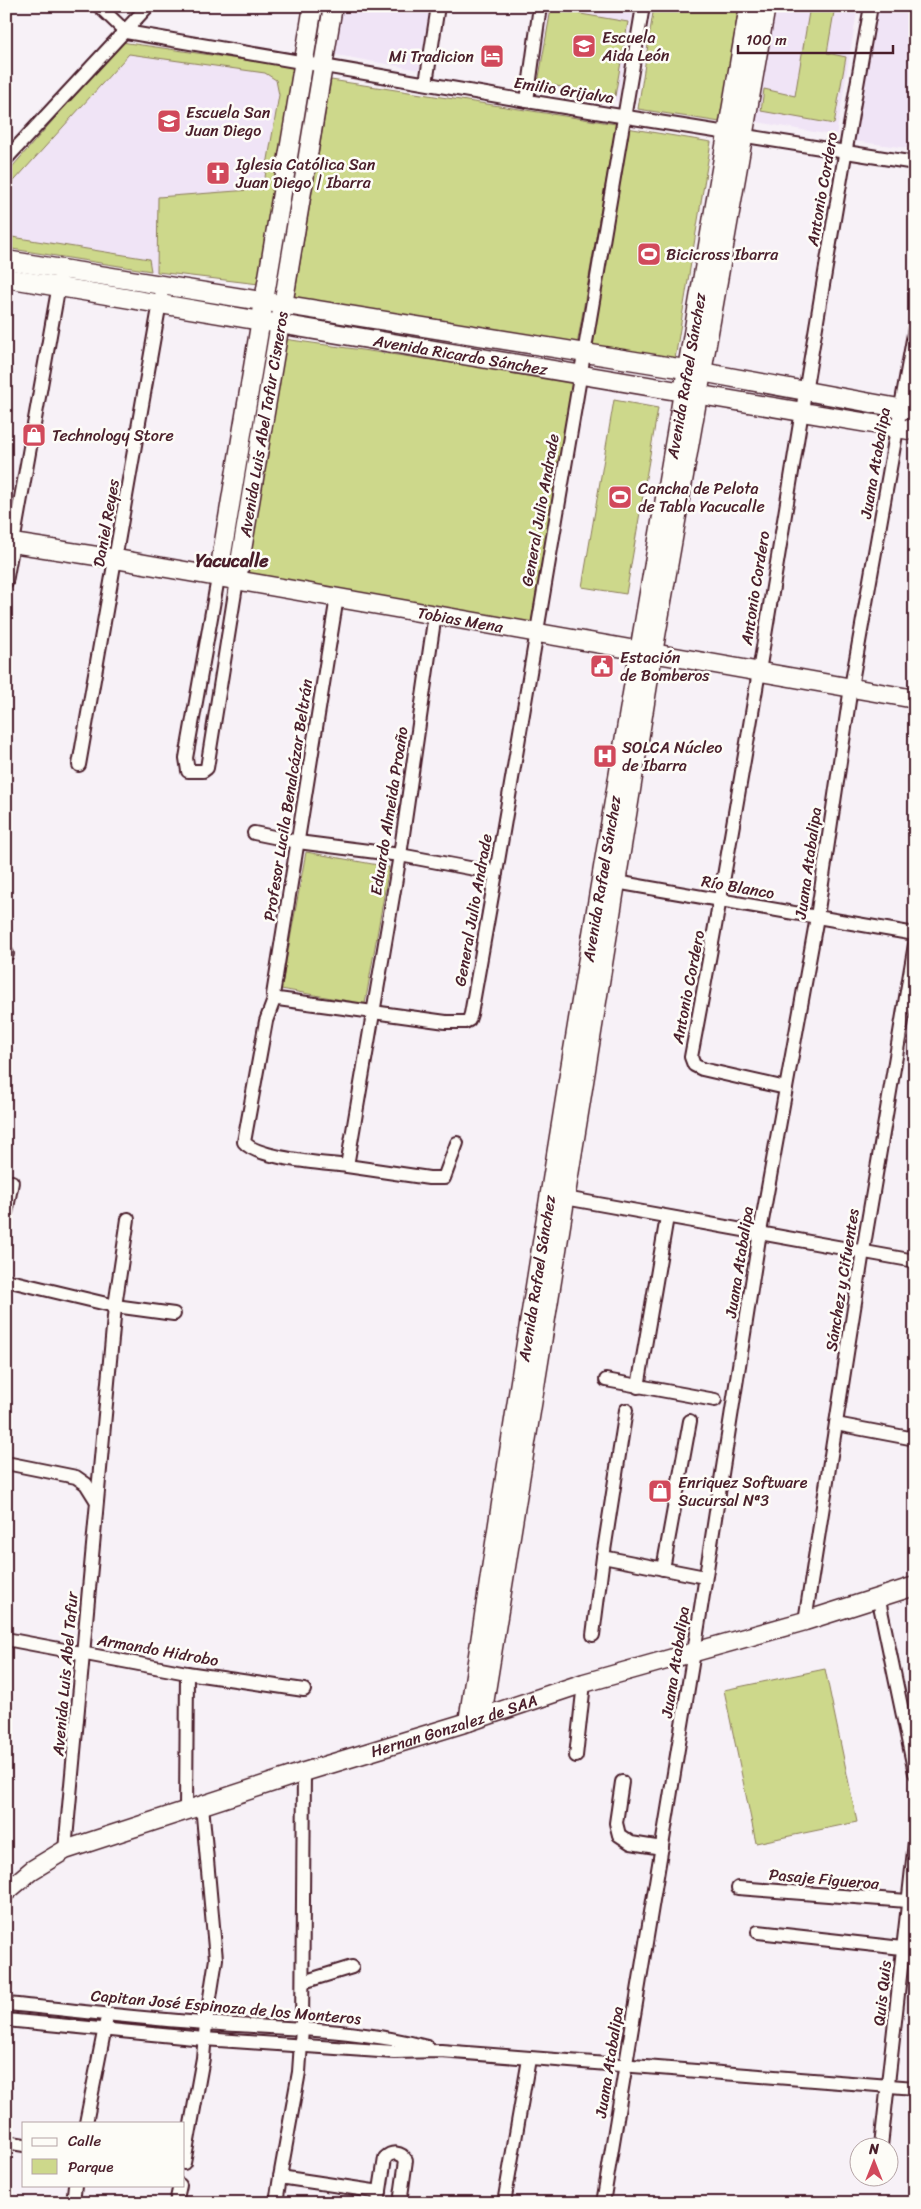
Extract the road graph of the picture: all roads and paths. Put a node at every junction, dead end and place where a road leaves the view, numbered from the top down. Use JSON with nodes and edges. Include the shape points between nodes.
{"nodes":[{"id":1,"x":99,"y":6,"type":"edge"},
{"id":2,"x":148,"y":6,"type":"edge"},
{"id":3,"x":313,"y":6,"type":"edge"},
{"id":4,"x":333,"y":6,"type":"edge"},
{"id":5,"x":438,"y":6,"type":"edge"},
{"id":6,"x":540,"y":6,"type":"edge"},
{"id":7,"x":643,"y":6,"type":"edge"},
{"id":8,"x":750,"y":6,"type":"edge"},
{"id":9,"x":766,"y":6,"type":"edge"},
{"id":10,"x":870,"y":6,"type":"edge"},
{"id":11,"x":126,"y":32,"type":"junction"},
{"id":12,"x":303,"y":64,"type":"junction"},
{"id":13,"x":322,"y":66,"type":"junction"},
{"id":14,"x":426,"y":83,"type":"junction"},
{"id":15,"x":527,"y":101,"type":"junction"},
{"id":16,"x":625,"y":116,"type":"junction"},
{"id":17,"x":736,"y":135,"type":"junction"},
{"id":18,"x":845,"y":150,"type":"junction"},
{"id":19,"x":6,"y":160,"type":"edge"},
{"id":20,"x":915,"y":163,"type":"edge"},
{"id":21,"x":6,"y":260,"type":"edge"},
{"id":22,"x":62,"y":269,"type":"junction"},
{"id":23,"x":6,"y":278,"type":"edge"},
{"id":24,"x":163,"y":285,"type":"junction"},
{"id":25,"x":59,"y":286,"type":"junction"},
{"id":26,"x":264,"y":302,"type":"junction"},
{"id":27,"x":160,"y":303,"type":"junction"},
{"id":28,"x":284,"y":304,"type":"junction"},
{"id":29,"x":260,"y":321,"type":"junction"},
{"id":30,"x":280,"y":325,"type":"junction"},
{"id":31,"x":915,"y":328,"type":"edge"},
{"id":32,"x":583,"y":354,"type":"junction"},
{"id":33,"x":694,"y":371,"type":"junction"},
{"id":34,"x":580,"y":373,"type":"junction"},
{"id":35,"x":804,"y":391,"type":"junction"},
{"id":36,"x":690,"y":392,"type":"junction"},
{"id":37,"x":908,"y":409,"type":"edge"},
{"id":38,"x":800,"y":411,"type":"junction"},
{"id":39,"x":906,"y":429,"type":"edge"},
{"id":40,"x":9,"y":542,"type":"edge"},
{"id":41,"x":116,"y":559,"type":"junction"},
{"id":42,"x":218,"y":578,"type":"junction"},
{"id":43,"x":237,"y":580,"type":"junction"},
{"id":44,"x":6,"y":582,"type":"edge"},
{"id":45,"x":338,"y":597,"type":"junction"},
{"id":46,"x":435,"y":614,"type":"junction"},
{"id":47,"x":536,"y":631,"type":"junction"},
{"id":48,"x":646,"y":652,"type":"junction"},
{"id":49,"x":758,"y":670,"type":"junction"},
{"id":50,"x":851,"y":687,"type":"junction"},
{"id":51,"x":915,"y":699,"type":"edge"},
{"id":52,"x":79,"y":765,"type":"dead end"},
{"id":53,"x":617,"y":824,"type":"junction"},
{"id":54,"x":254,"y":833,"type":"dead end"},
{"id":55,"x":298,"y":842,"type":"junction"},
{"id":56,"x":400,"y":856,"type":"junction"},
{"id":57,"x":496,"y":873,"type":"junction"},
{"id":58,"x":616,"y":882,"type":"junction"},
{"id":59,"x":721,"y":901,"type":"junction"},
{"id":60,"x":817,"y":917,"type":"junction"},
{"id":61,"x":915,"y":934,"type":"edge"},
{"id":62,"x":915,"y":944,"type":"edge"},
{"id":63,"x":279,"y":998,"type":"junction"},
{"id":64,"x":372,"y":1012,"type":"junction"},
{"id":65,"x":786,"y":1088,"type":"junction"},
{"id":66,"x":457,"y":1143,"type":"dead end"},
{"id":67,"x":347,"y":1166,"type":"junction"},
{"id":68,"x":12,"y":1182,"type":"dead end"},
{"id":69,"x":565,"y":1198,"type":"junction"},
{"id":70,"x":6,"y":1213,"type":"edge"},
{"id":71,"x":667,"y":1217,"type":"junction"},
{"id":72,"x":128,"y":1219,"type":"dead end"},
{"id":73,"x":760,"y":1232,"type":"junction"},
{"id":74,"x":862,"y":1251,"type":"junction"},
{"id":75,"x":915,"y":1261,"type":"edge"},
{"id":76,"x":6,"y":1280,"type":"edge"},
{"id":77,"x":115,"y":1306,"type":"junction"},
{"id":78,"x":174,"y":1314,"type":"dead end"},
{"id":79,"x":606,"y":1380,"type":"dead end"},
{"id":80,"x":638,"y":1387,"type":"junction"},
{"id":81,"x":715,"y":1400,"type":"dead end"},
{"id":82,"x":626,"y":1410,"type":"dead end"},
{"id":83,"x":690,"y":1422,"type":"dead end"},
{"id":84,"x":836,"y":1424,"type":"junction"},
{"id":85,"x":915,"y":1439,"type":"edge"},
{"id":86,"x":6,"y":1463,"type":"edge"},
{"id":87,"x":96,"y":1500,"type":"junction"},
{"id":88,"x":604,"y":1557,"type":"junction"},
{"id":89,"x":663,"y":1569,"type":"junction"},
{"id":90,"x":705,"y":1577,"type":"junction"},
{"id":91,"x":915,"y":1586,"type":"edge"},
{"id":92,"x":878,"y":1596,"type":"junction"},
{"id":93,"x":805,"y":1621,"type":"junction"},
{"id":94,"x":593,"y":1635,"type":"dead end"},
{"id":95,"x":6,"y":1639,"type":"edge"},
{"id":96,"x":694,"y":1652,"type":"junction"},
{"id":97,"x":85,"y":1653,"type":"junction"},
{"id":98,"x":187,"y":1673,"type":"junction"},
{"id":99,"x":584,"y":1683,"type":"junction"},
{"id":100,"x":304,"y":1690,"type":"dead end"},
{"id":101,"x":475,"y":1719,"type":"junction"},
{"id":102,"x":576,"y":1756,"type":"dead end"},
{"id":103,"x":304,"y":1772,"type":"junction"},
{"id":104,"x":915,"y":1773,"type":"edge"},
{"id":105,"x":622,"y":1782,"type":"dead end"},
{"id":106,"x":194,"y":1808,"type":"junction"},
{"id":107,"x":915,"y":1842,"type":"edge"},
{"id":108,"x":662,"y":1848,"type":"junction"},
{"id":109,"x":65,"y":1850,"type":"junction"},
{"id":110,"x":738,"y":1888,"type":"dead end"},
{"id":111,"x":6,"y":1892,"type":"edge"},
{"id":112,"x":907,"y":1901,"type":"junction"},
{"id":113,"x":758,"y":1932,"type":"dead end"},
{"id":114,"x":902,"y":1948,"type":"junction"},
{"id":115,"x":352,"y":1967,"type":"dead end"},
{"id":116,"x":303,"y":1982,"type":"junction"},
{"id":117,"x":6,"y":2004,"type":"edge"},
{"id":118,"x":109,"y":2014,"type":"junction"},
{"id":119,"x":6,"y":2020,"type":"edge"},
{"id":120,"x":206,"y":2023,"type":"junction"},
{"id":121,"x":104,"y":2029,"type":"junction"},
{"id":122,"x":302,"y":2029,"type":"junction"},
{"id":123,"x":204,"y":2038,"type":"junction"},
{"id":124,"x":301,"y":2045,"type":"junction"},
{"id":125,"x":441,"y":2051,"type":"junction"},
{"id":126,"x":529,"y":2059,"type":"junction"},
{"id":127,"x":624,"y":2066,"type":"junction"},
{"id":128,"x":888,"y":2086,"type":"junction"},
{"id":129,"x":915,"y":2088,"type":"edge"},
{"id":130,"x":86,"y":2122,"type":"edge"},
{"id":131,"x":882,"y":2136,"type":"edge"},
{"id":132,"x":6,"y":2142,"type":"edge"},
{"id":133,"x":22,"y":2145,"type":"edge"},
{"id":134,"x":185,"y":2157,"type":"edge"},
{"id":135,"x":280,"y":2177,"type":"junction"},
{"id":136,"x":75,"y":2186,"type":"edge"},
{"id":137,"x":180,"y":2186,"type":"edge"},
{"id":138,"x":379,"y":2197,"type":"edge"},
{"id":139,"x":73,"y":2203,"type":"edge"},
{"id":140,"x":176,"y":2203,"type":"edge"},
{"id":141,"x":276,"y":2203,"type":"edge"},
{"id":142,"x":400,"y":2203,"type":"edge"},
{"id":143,"x":504,"y":2203,"type":"edge"},
{"id":144,"x":603,"y":2203,"type":"edge"}],
"edges":[{"from":1,"to":11,"type":"street"},
{"from":2,"to":11,"type":"street"},
{"from":3,"to":12,"type":"street","name":"Avenida Luis Abel Tafur Cisneros"},
{"from":4,"to":13,"type":"street","name":"Avenida Luis Abel Tafur Cisneros"},
{"from":5,"to":14,"type":"street"},
{"from":6,"to":15,"type":"street"},
{"from":7,"to":16,"type":"street","name":"General Julio Andrade"},
{"from":8,"to":17,"type":"street","name":"Avenida Rafael Sánchez"},
{"from":9,"to":17,"type":"street","name":"Avenida Rafael Sánchez"},
{"from":10,"to":18,"type":"street","name":"Antonio Cordero"},
{"from":11,"to":12,"type":"street","name":"Emilio Grijalva"},
{"from":11,"to":19,"type":"street"},
{"from":12,"to":13,"type":"street","name":"Emilio Grijalva"},
{"from":12,"to":26,"type":"street","name":"Avenida Luis Abel Tafur Cisneros"},
{"from":13,"to":14,"type":"street","name":"Emilio Grijalva"},
{"from":13,"to":28,"type":"street","name":"Avenida Luis Abel Tafur Cisneros"},
{"from":14,"to":15,"type":"street","name":"Emilio Grijalva"},
{"from":15,"to":16,"type":"street","name":"Emilio Grijalva"},
{"from":16,"to":17,"type":"street","name":"Emilio Grijalva"},
{"from":16,"to":32,"type":"street","name":"General Julio Andrade"},
{"from":17,"to":18,"type":"street","name":"Emilio Grijalva"},
{"from":17,"to":33,"type":"street","name":"Avenida Rafael Sánchez"},
{"from":18,"to":20,"type":"street","name":"Emilio Grijalva"},
{"from":18,"to":35,"type":"street","name":"Antonio Cordero"},
{"from":21,"to":22,"type":"street","name":"Avenida Ricardo Sánchez"},
{"from":22,"to":24,"type":"street","name":"Avenida Ricardo Sánchez"},
{"from":22,"to":25,"type":"street"},
{"from":23,"to":25,"type":"street","name":"Avenida Ricardo Sánchez"},
{"from":24,"to":26,"type":"street","name":"Avenida Ricardo Sánchez"},
{"from":24,"to":27,"type":"street","name":"Daniel Reyes"},
{"from":25,"to":27,"type":"street","name":"Avenida Ricardo Sánchez"},
{"from":25,"to":40,"type":"street"},
{"from":26,"to":28,"type":"street","name":"Avenida Ricardo Sánchez"},
{"from":26,"to":29,"type":"street","name":"Avenida Luis Abel Tafur Cisneros"},
{"from":27,"to":29,"type":"street","name":"Avenida Ricardo Sánchez"},
{"from":27,"to":41,"type":"street","name":"Daniel Reyes"},
{"from":28,"to":30,"type":"street","name":"Avenida Luis Abel Tafur Cisneros"},
{"from":28,"to":32,"type":"street","name":"Avenida Ricardo Sánchez"},
{"from":29,"to":30,"type":"street","name":"Avenida Ricardo Sánchez"},
{"from":29,"to":42,"type":"street","name":"Avenida Luis Abel Tafur Cisneros"},
{"from":30,"to":34,"type":"street","name":"Avenida Ricardo Sánchez"},
{"from":30,"to":43,"type":"street","name":"Avenida Luis Abel Tafur Cisneros"},
{"from":31,"to":37,"type":"street","name":"Juana Atabalipa"},
{"from":32,"to":33,"type":"street","name":"Avenida Ricardo Sánchez"},
{"from":32,"to":34,"type":"street","name":"General Julio Andrade"},
{"from":33,"to":35,"type":"street","name":"Avenida Ricardo Sánchez"},
{"from":33,"to":36,"type":"street","name":"Avenida Rafael Sánchez"},
{"from":34,"to":36,"type":"street","name":"Avenida Ricardo Sánchez"},
{"from":34,"to":47,"type":"street","name":"General Julio Andrade"},
{"from":35,"to":37,"type":"street","name":"Avenida Ricardo Sánchez"},
{"from":35,"to":38,"type":"street","name":"Antonio Cordero"},
{"from":36,"to":38,"type":"street","name":"Avenida Ricardo Sánchez"},
{"from":36,"to":48,"type":"street","name":"Avenida Rafael Sánchez"},
{"from":37,"to":39,"type":"street","name":"Juana Atabalipa"},
{"from":38,"to":39,"type":"street","name":"Avenida Ricardo Sánchez"},
{"from":38,"to":49,"type":"street","name":"Antonio Cordero"},
{"from":39,"to":50,"type":"street","name":"Juana Atabalipa"},
{"from":40,"to":41,"type":"street","name":"Tobias Mena"},
{"from":40,"to":44,"type":"street"},
{"from":41,"to":42,"type":"street","name":"Tobias Mena"},
{"from":41,"to":52,"type":"street","name":"Daniel Reyes"},
{"from":42,"to":43,"type":"street","name":"Tobias Mena"},
{"from":42,"to":43,"type":"street","name":"Avenida Luis Abel Tafur Cisneros","via":[[186,758],[188,771],[194,772],[207,768]]},
{"from":43,"to":45,"type":"street","name":"Tobias Mena"},
{"from":45,"to":46,"type":"street","name":"Tobias Mena"},
{"from":45,"to":55,"type":"street","name":"Profesor Lucila Benalcázar Beltrán"},
{"from":46,"to":47,"type":"street","name":"Tobias Mena"},
{"from":46,"to":56,"type":"street","name":"Eduardo Almeida Proaño"},
{"from":47,"to":48,"type":"street","name":"Tobias Mena"},
{"from":47,"to":57,"type":"street","name":"General Julio Andrade"},
{"from":48,"to":49,"type":"street","name":"Tobias Mena"},
{"from":48,"to":53,"type":"street","name":"Avenida Rafael Sánchez"},
{"from":49,"to":50,"type":"street","name":"Tobias Mena"},
{"from":49,"to":59,"type":"street","name":"Antonio Cordero"},
{"from":50,"to":51,"type":"street","name":"Tobias Mena"},
{"from":50,"to":60,"type":"street","name":"Juana Atabalipa"},
{"from":53,"to":58,"type":"street","name":"Avenida Rafael Sánchez"},
{"from":53,"to":101,"type":"street","name":"Avenida Rafael Sánchez","via":[[521,1368]]},
{"from":54,"to":55,"type":"street"},
{"from":55,"to":56,"type":"street"},
{"from":55,"to":63,"type":"street","name":"Profesor Lucila Benalcázar Beltrán","via":[[273,990]]},
{"from":56,"to":57,"type":"street"},
{"from":56,"to":64,"type":"street","name":"Eduardo Almeida Proaño"},
{"from":57,"to":64,"type":"street","name":"General Julio Andrade","via":[[469,1020],[446,1022]]},
{"from":58,"to":59,"type":"street","name":"Río Blanco"},
{"from":58,"to":69,"type":"street","name":"Avenida Rafael Sánchez"},
{"from":59,"to":60,"type":"street","name":"Río Blanco"},
{"from":59,"to":65,"type":"street","name":"Antonio Cordero","via":[[691,1058],[694,1065],[702,1069]]},
{"from":60,"to":61,"type":"street","name":"Río Blanco"},
{"from":60,"to":65,"type":"street","name":"Juana Atabalipa"},
{"from":62,"to":74,"type":"street","name":"Sánchez y Cifuentes"},
{"from":63,"to":64,"type":"street"},
{"from":63,"to":67,"type":"street","name":"Profesor Lucila Benalcázar Beltrán","via":[[266,1021],[244,1142],[248,1148],[268,1154]]},
{"from":64,"to":67,"type":"street","name":"Eduardo Almeida Proaño"},
{"from":65,"to":73,"type":"street","name":"Juana Atabalipa"},
{"from":66,"to":67,"type":"street","via":[[444,1178]]},
{"from":68,"to":70,"type":"street"},
{"from":69,"to":71,"type":"street"},
{"from":69,"to":101,"type":"street","name":"Avenida Rafael Sánchez"},
{"from":71,"to":73,"type":"street"},
{"from":71,"to":80,"type":"street"},
{"from":72,"to":77,"type":"street","name":"Avenida Luis Abel Tafur"},
{"from":73,"to":74,"type":"street"},
{"from":73,"to":90,"type":"street","name":"Juana Atabalipa"},
{"from":74,"to":75,"type":"street"},
{"from":74,"to":84,"type":"street","name":"Sánchez y Cifuentes"},
{"from":76,"to":77,"type":"street"},
{"from":77,"to":78,"type":"street"},
{"from":77,"to":87,"type":"street","name":"Avenida Luis Abel Tafur"},
{"from":79,"to":80,"type":"street"},
{"from":80,"to":81,"type":"street"},
{"from":82,"to":88,"type":"street"},
{"from":83,"to":89,"type":"street"},
{"from":84,"to":85,"type":"street"},
{"from":84,"to":93,"type":"street","name":"Sánchez y Cifuentes"},
{"from":86,"to":87,"type":"street","via":[[76,1477],[86,1484]]},
{"from":87,"to":97,"type":"street","name":"Avenida Luis Abel Tafur"},
{"from":88,"to":89,"type":"street"},
{"from":88,"to":94,"type":"street"},
{"from":89,"to":90,"type":"street"},
{"from":90,"to":96,"type":"street","name":"Juana Atabalipa"},
{"from":91,"to":92,"type":"street","name":"Hernan Gonzalez de SAA"},
{"from":92,"to":93,"type":"street","name":"Hernan Gonzalez de SAA"},
{"from":92,"to":104,"type":"street"},
{"from":93,"to":96,"type":"street","name":"Hernan Gonzalez de SAA"},
{"from":95,"to":97,"type":"street","name":"Armando Hidrobo"},
{"from":96,"to":99,"type":"street","name":"Hernan Gonzalez de SAA"},
{"from":96,"to":108,"type":"street","name":"Juana Atabalipa"},
{"from":97,"to":98,"type":"street","name":"Armando Hidrobo"},
{"from":97,"to":109,"type":"street","name":"Avenida Luis Abel Tafur"},
{"from":98,"to":100,"type":"street","name":"Armando Hidrobo"},
{"from":98,"to":106,"type":"street"},
{"from":99,"to":101,"type":"street","name":"Hernan Gonzalez de SAA"},
{"from":99,"to":102,"type":"street"},
{"from":101,"to":103,"type":"street","name":"Hernan Gonzalez de SAA"},
{"from":103,"to":106,"type":"street","name":"Hernan Gonzalez de SAA"},
{"from":103,"to":116,"type":"street"},
{"from":105,"to":108,"type":"street","via":[[616,1823],[618,1835],[631,1842]]},
{"from":106,"to":109,"type":"street","name":"Hernan Gonzalez de SAA"},
{"from":106,"to":120,"type":"street","via":[[216,1959]]},
{"from":107,"to":112,"type":"street","name":"Quis Quis"},
{"from":108,"to":127,"type":"street","name":"Juana Atabalipa"},
{"from":109,"to":111,"type":"street","name":"Hernan Gonzalez de SAA","via":[[32,1870]]},
{"from":110,"to":112,"type":"street","name":"Pasaje Figueroa"},
{"from":112,"to":114,"type":"street","name":"Quis Quis"},
{"from":113,"to":114,"type":"street"},
{"from":114,"to":128,"type":"street","name":"Quis Quis"},
{"from":115,"to":116,"type":"street"},
{"from":116,"to":122,"type":"street"},
{"from":117,"to":118,"type":"street","name":"Capitan José Espinoza de los Monteros"},
{"from":118,"to":120,"type":"street","name":"Capitan José Espinoza de los Monteros"},
{"from":118,"to":121,"type":"street"},
{"from":119,"to":121,"type":"street","name":"Capitan José Espinoza de los Monteros"},
{"from":120,"to":122,"type":"street","name":"Capitan José Espinoza de los Monteros"},
{"from":120,"to":123,"type":"street"},
{"from":121,"to":123,"type":"street","name":"Capitan José Espinoza de los Monteros"},
{"from":121,"to":130,"type":"street"},
{"from":122,"to":124,"type":"street"},
{"from":122,"to":125,"type":"street","name":"Capitan José Espinoza de los Monteros","via":[[392,2038]]},
{"from":123,"to":124,"type":"street","name":"Capitan José Espinoza de los Monteros"},
{"from":123,"to":134,"type":"street"},
{"from":124,"to":125,"type":"street","name":"Capitan José Espinoza de los Monteros","via":[[394,2052]]},
{"from":124,"to":135,"type":"street"},
{"from":125,"to":126,"type":"street","name":"Capitan José Espinoza de los Monteros"},
{"from":126,"to":127,"type":"street","name":"Capitan José Espinoza de los Monteros"},
{"from":126,"to":143,"type":"street"},
{"from":127,"to":128,"type":"street","name":"Capitan José Espinoza de los Monteros"},
{"from":127,"to":144,"type":"street","name":"Juana Atabalipa"},
{"from":128,"to":129,"type":"street","name":"Capitan José Espinoza de los Monteros"},
{"from":128,"to":131,"type":"street","name":"Quis Quis"},
{"from":132,"to":133,"type":"street"},
{"from":135,"to":138,"type":"street"},
{"from":135,"to":141,"type":"street"},
{"from":136,"to":139,"type":"street"},
{"from":137,"to":140,"type":"street"},
{"from":138,"to":142,"type":"street","via":[[385,2158],[388,2154],[399,2154],[406,2160]]}]}
